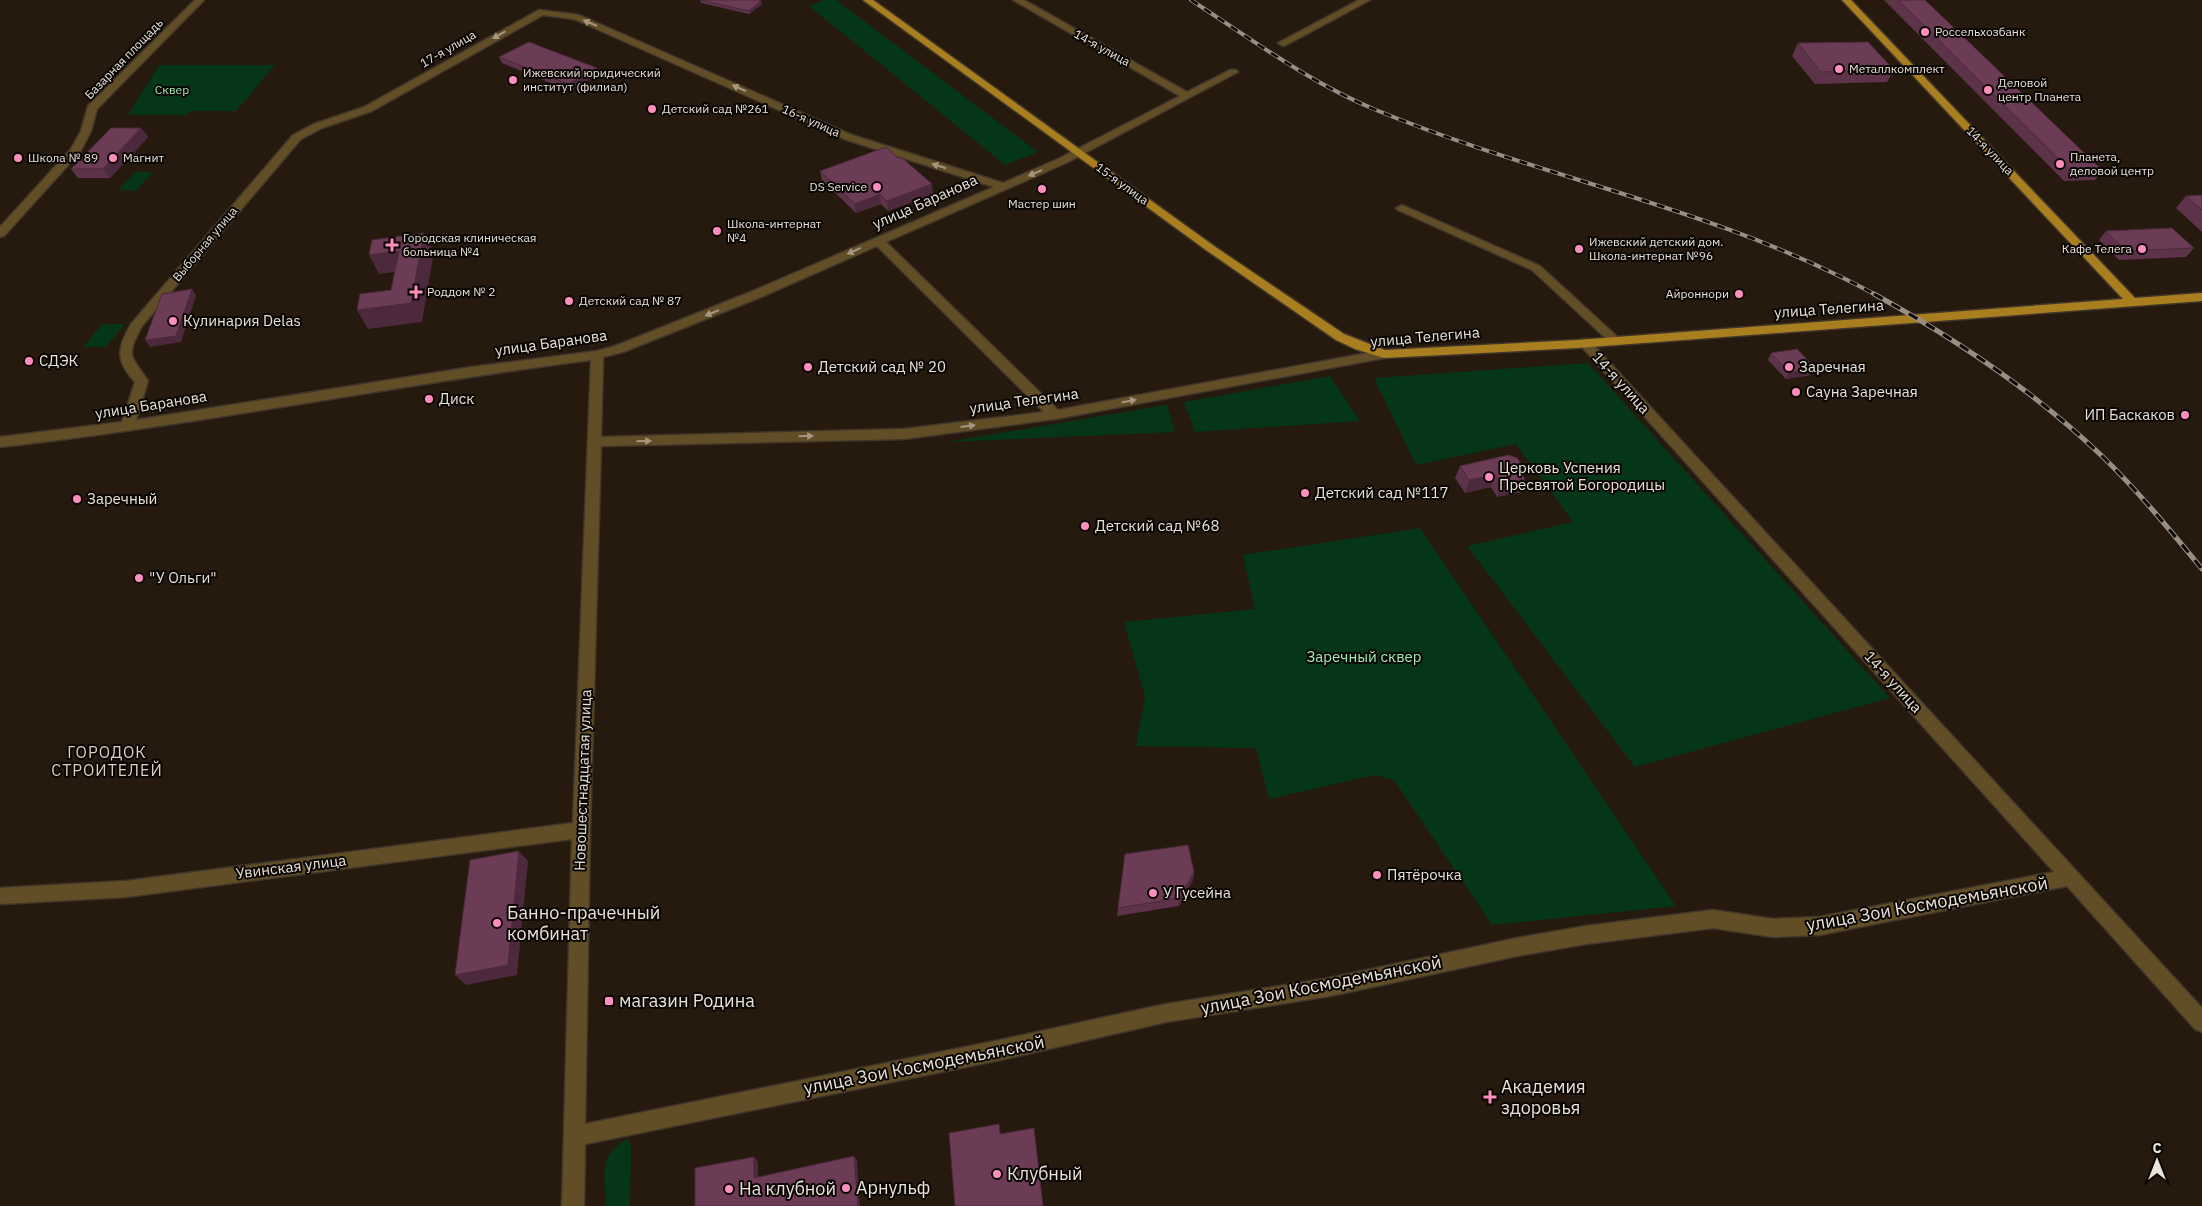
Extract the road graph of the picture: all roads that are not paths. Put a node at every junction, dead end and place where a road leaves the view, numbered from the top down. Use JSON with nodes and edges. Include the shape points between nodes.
{"nodes":[{"id":1,"x":200,"y":0,"type":"edge"},
{"id":2,"x":867,"y":0,"type":"edge"},
{"id":3,"x":1017,"y":0,"type":"edge"},
{"id":4,"x":1366,"y":0,"type":"edge"},
{"id":5,"x":1846,"y":0,"type":"edge"},
{"id":6,"x":542,"y":12,"type":"joint"},
{"id":7,"x":1283,"y":43,"type":"dead end"},
{"id":8,"x":1233,"y":72,"type":"dead end"},
{"id":9,"x":1187,"y":96,"type":"junction"},
{"id":10,"x":368,"y":109,"type":"joint"},
{"id":11,"x":1080,"y":153,"type":"junction"},
{"id":12,"x":1002,"y":186,"type":"junction"},
{"id":13,"x":1402,"y":208,"type":"dead end"},
{"id":14,"x":0,"y":234,"type":"edge"},
{"id":15,"x":878,"y":240,"type":"junction"},
{"id":16,"x":2202,"y":297,"type":"edge"},
{"id":17,"x":2133,"y":302,"type":"junction"},
{"id":18,"x":1616,"y":341,"type":"junction"},
{"id":19,"x":1585,"y":343,"type":"junction"},
{"id":20,"x":1384,"y":354,"type":"junction"},
{"id":21,"x":597,"y":355,"type":"junction"},
{"id":22,"x":1055,"y":415,"type":"junction"},
{"id":23,"x":128,"y":425,"type":"junction"},
{"id":24,"x":0,"y":442,"type":"edge"},
{"id":25,"x":595,"y":442,"type":"junction"},
{"id":26,"x":581,"y":830,"type":"junction"},
{"id":27,"x":2071,"y":877,"type":"junction"},
{"id":28,"x":0,"y":896,"type":"edge"},
{"id":29,"x":2202,"y":1022,"type":"edge"},
{"id":30,"x":575,"y":1136,"type":"junction"},
{"id":31,"x":573,"y":1206,"type":"edge"}],
"edges":[{"from":1,"to":14,"type":"street","name":"Базарная площадь","via":[[92,108],[76,150]]},
{"from":2,"to":11,"type":"main road","name":"15-я улица"},
{"from":3,"to":9,"type":"street","name":"14-я улица"},
{"from":4,"to":7,"type":"street"},
{"from":5,"to":17,"type":"main road","name":"14-я улица"},
{"from":6,"to":10,"type":"street","name":"17-я улица","one_way":true},
{"from":12,"to":6,"type":"street","name":"16-я улица","one_way":true,"via":[[848,137],[576,17]]},
{"from":8,"to":9,"type":"street","name":"улица Баранова"},
{"from":9,"to":11,"type":"street","name":"улица Баранова"},
{"from":10,"to":23,"type":"street","name":"Выборная улица","via":[[318,126],[297,137],[137,324],[124,352],[128,367],[142,381]]},
{"from":11,"to":12,"type":"street","name":"улица Баранова","one_way":true},
{"from":11,"to":20,"type":"main road","name":"15-я улица","via":[[1340,337]]},
{"from":12,"to":15,"type":"street","name":"улица Баранова"},
{"from":13,"to":18,"type":"street","name":"14-я улица","via":[[1536,268]]},
{"from":15,"to":21,"type":"street","name":"улица Баранова","one_way":true,"via":[[643,341]]},
{"from":15,"to":22,"type":"street"},
{"from":16,"to":17,"type":"main road","name":"улица Телегина"},
{"from":17,"to":18,"type":"main road","name":"улица Телегина"},
{"from":18,"to":19,"type":"main road","name":"улица Телегина"},
{"from":19,"to":20,"type":"main road","name":"улица Телегина"},
{"from":19,"to":27,"type":"street","name":"14-я улица"},
{"from":22,"to":20,"type":"street","name":"улица Телегина","one_way":true},
{"from":21,"to":23,"type":"street","name":"улица Баранова","via":[[472,371]]},
{"from":21,"to":25,"type":"street","name":"Новошестнадцатая улица"},
{"from":25,"to":22,"type":"street","name":"улица Телегина","one_way":true,"via":[[904,434]]},
{"from":23,"to":24,"type":"street","name":"улица Баранова"},
{"from":25,"to":26,"type":"street","name":"Новошестнадцатая улица"},
{"from":26,"to":28,"type":"street","name":"Увинская улица","via":[[126,888]]},
{"from":26,"to":30,"type":"street","name":"Новошестнадцатая улица"},
{"from":27,"to":29,"type":"street","name":"14-я улица"},
{"from":27,"to":30,"type":"street","name":"улица Зои Космодемьянской","via":[[1819,926],[1773,928],[1714,919],[1586,935],[1330,987],[1166,1014]]},
{"from":30,"to":31,"type":"street","name":"Новошестнадцатая улица"}]}
